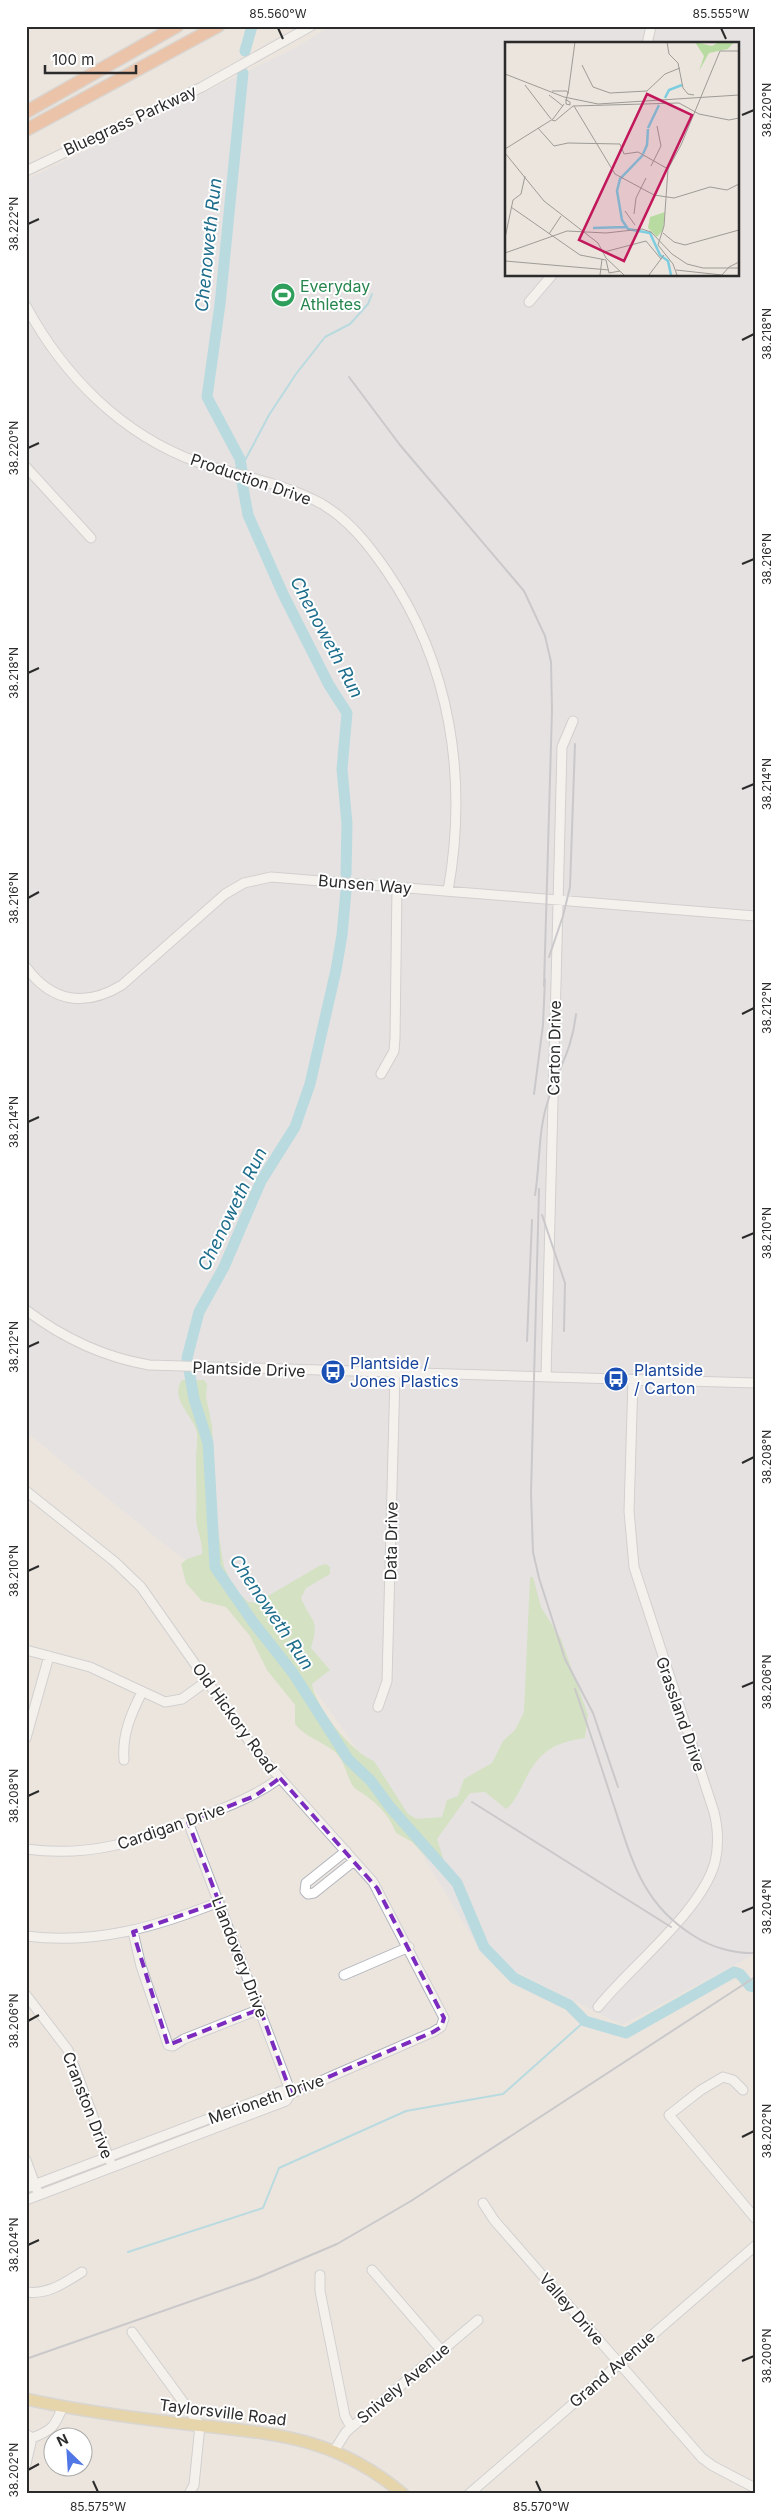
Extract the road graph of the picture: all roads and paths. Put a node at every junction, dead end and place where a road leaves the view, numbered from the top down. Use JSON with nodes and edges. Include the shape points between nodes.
{"nodes":[{"id":1,"x":177,"y":26,"type":"edge"},
{"id":2,"x":218,"y":26,"type":"edge"},
{"id":3,"x":311,"y":26,"type":"edge"},
{"id":4,"x":652,"y":26,"type":"edge"},
{"id":5,"x":648,"y":42,"type":"edge"},
{"id":6,"x":26,"y":112,"type":"edge"},
{"id":7,"x":26,"y":130,"type":"edge"},
{"id":8,"x":26,"y":171,"type":"edge"},
{"id":9,"x":551,"y":276,"type":"edge"},
{"id":10,"x":529,"y":302,"type":"dead end"},
{"id":11,"x":26,"y":306,"type":"edge"},
{"id":12,"x":26,"y":467,"type":"edge"},
{"id":13,"x":91,"y":538,"type":"dead end"},
{"id":14,"x":573,"y":721,"type":"dead end"},
{"id":15,"x":397,"y":887,"type":"junction"},
{"id":16,"x":448,"y":891,"type":"junction"},
{"id":17,"x":559,"y":901,"type":"junction"},
{"id":18,"x":755,"y":916,"type":"edge"},
{"id":19,"x":26,"y":968,"type":"edge"},
{"id":20,"x":381,"y":1074,"type":"dead end"},
{"id":21,"x":26,"y":1310,"type":"edge"},
{"id":22,"x":395,"y":1374,"type":"junction"},
{"id":23,"x":546,"y":1378,"type":"junction"},
{"id":24,"x":633,"y":1380,"type":"junction"},
{"id":25,"x":755,"y":1383,"type":"edge"},
{"id":26,"x":26,"y":1491,"type":"edge"},
{"id":27,"x":26,"y":1650,"type":"edge"},
{"id":28,"x":48,"y":1656,"type":"junction"},
{"id":29,"x":207,"y":1681,"type":"junction"},
{"id":30,"x":142,"y":1692,"type":"junction"},
{"id":31,"x":378,"y":1707,"type":"dead end"},
{"id":32,"x":26,"y":1738,"type":"edge"},
{"id":33,"x":124,"y":1760,"type":"dead end"},
{"id":34,"x":280,"y":1778,"type":"junction"},
{"id":35,"x":188,"y":1822,"type":"junction"},
{"id":36,"x":26,"y":1849,"type":"edge"},
{"id":37,"x":346,"y":1851,"type":"junction"},
{"id":38,"x":354,"y":1861,"type":"junction"},
{"id":39,"x":219,"y":1902,"type":"junction"},
{"id":40,"x":133,"y":1932,"type":"junction"},
{"id":41,"x":26,"y":1936,"type":"edge"},
{"id":42,"x":409,"y":1947,"type":"junction"},
{"id":43,"x":344,"y":1975,"type":"dead end"},
{"id":44,"x":26,"y":1996,"type":"edge"},
{"id":45,"x":598,"y":2007,"type":"dead end"},
{"id":46,"x":260,"y":2009,"type":"junction"},
{"id":47,"x":444,"y":2021,"type":"joint"},
{"id":48,"x":743,"y":2090,"type":"dead end"},
{"id":49,"x":291,"y":2093,"type":"junction"},
{"id":50,"x":109,"y":2157,"type":"junction"},
{"id":51,"x":26,"y":2160,"type":"edge"},
{"id":52,"x":112,"y":2167,"type":"junction"},
{"id":53,"x":36,"y":2185,"type":"junction"},
{"id":54,"x":26,"y":2188,"type":"edge"},
{"id":55,"x":39,"y":2195,"type":"junction"},
{"id":56,"x":26,"y":2200,"type":"edge"},
{"id":57,"x":483,"y":2203,"type":"dead end"},
{"id":58,"x":755,"y":2218,"type":"edge"},
{"id":59,"x":755,"y":2246,"type":"edge"},
{"id":60,"x":372,"y":2270,"type":"dead end"},
{"id":61,"x":82,"y":2272,"type":"dead end"},
{"id":62,"x":320,"y":2275,"type":"dead end"},
{"id":63,"x":26,"y":2292,"type":"edge"},
{"id":64,"x":478,"y":2320,"type":"dead end"},
{"id":65,"x":132,"y":2332,"type":"dead end"},
{"id":66,"x":441,"y":2350,"type":"junction"},
{"id":67,"x":618,"y":2363,"type":"junction"},
{"id":68,"x":26,"y":2399,"type":"edge"},
{"id":69,"x":63,"y":2406,"type":"junction"},
{"id":70,"x":200,"y":2425,"type":"junction"},
{"id":71,"x":351,"y":2428,"type":"junction"},
{"id":72,"x":29,"y":2436,"type":"edge"},
{"id":73,"x":334,"y":2451,"type":"junction"},
{"id":74,"x":26,"y":2464,"type":"edge"},
{"id":75,"x":755,"y":2488,"type":"edge"},
{"id":76,"x":189,"y":2494,"type":"edge"},
{"id":77,"x":403,"y":2494,"type":"edge"},
{"id":78,"x":469,"y":2494,"type":"edge"}],
"edges":[{"from":1,"to":6,"type":"highway"},
{"from":2,"to":7,"type":"highway"},
{"from":3,"to":8,"type":"street","name":"Bluegrass Parkway","via":[[202,87]]},
{"from":4,"to":5,"type":"street"},
{"from":9,"to":10,"type":"street"},
{"from":11,"to":16,"type":"street","name":"Production Drive","via":[[48,344],[70,372],[100,403],[137,431],[197,462],[320,503],[346,522],[374,553],[400,590],[420,628],[446,705],[454,752],[456,796]]},
{"from":12,"to":13,"type":"street"},
{"from":14,"to":17,"type":"street","name":"Carton Drive","via":[[562,747]]},
{"from":15,"to":16,"type":"street","name":"Bunsen Way"},
{"from":15,"to":19,"type":"street","name":"Bunsen Way","via":[[270,877],[244,883],[225,894],[122,985],[97,997],[81,999],[60,995],[41,984]]},
{"from":15,"to":20,"type":"street","via":[[394,1051]]},
{"from":16,"to":17,"type":"street","name":"Bunsen Way"},
{"from":17,"to":18,"type":"street","name":"Bunsen Way"},
{"from":17,"to":23,"type":"street","name":"Carton Drive"},
{"from":21,"to":22,"type":"street","name":"Plantside Drive","via":[[58,1332],[102,1353],[135,1363]]},
{"from":22,"to":23,"type":"street","name":"Plantside Drive"},
{"from":22,"to":31,"type":"street","name":"Data Drive","via":[[387,1681]]},
{"from":23,"to":24,"type":"street","name":"Plantside Drive"},
{"from":24,"to":25,"type":"street","name":"Plantside Drive"},
{"from":24,"to":45,"type":"street","name":"Grassland Drive","via":[[628,1511],[634,1567],[714,1812],[717,1853],[710,1876],[697,1898]]},
{"from":26,"to":29,"type":"street","name":"Old Hickory Road","via":[[135,1581]]},
{"from":27,"to":28,"type":"street"},
{"from":28,"to":30,"type":"street","via":[[90,1667]]},
{"from":28,"to":32,"type":"street"},
{"from":29,"to":30,"type":"street","via":[[173,1702]]},
{"from":29,"to":34,"type":"street","name":"Old Hickory Road","via":[[256,1752]]},
{"from":30,"to":33,"type":"street","via":[[124,1739]]},
{"from":34,"to":35,"type":"street","name":"Cardigan Drive","via":[[255,1796]]},
{"from":34,"to":37,"type":"street","name":"Old Hickory Road"},
{"from":35,"to":36,"type":"street","name":"Cardigan Drive","via":[[107,1848],[61,1852]]},
{"from":35,"to":39,"type":"street","name":"Llandovery Drive"},
{"from":37,"to":38,"type":"street","name":"Old Hickory Road"},
{"from":37,"to":38,"type":"street","via":[[306,1883],[305,1891],[314,1893]]},
{"from":38,"to":42,"type":"street","name":"Old Hickory Road","via":[[380,1893]]},
{"from":39,"to":40,"type":"street","via":[[175,1920]]},
{"from":39,"to":46,"type":"street","name":"Llandovery Drive"},
{"from":40,"to":41,"type":"street","via":[[67,1939]]},
{"from":40,"to":46,"type":"street","via":[[168,2045],[173,2046]]},
{"from":42,"to":43,"type":"street"},
{"from":42,"to":47,"type":"street","name":"Old Hickory Road"},
{"from":44,"to":50,"type":"street","name":"Cranston Drive","via":[[68,2050]]},
{"from":46,"to":49,"type":"street","name":"Llandovery Drive"},
{"from":47,"to":49,"type":"street","name":"Merioneth Drive","via":[[433,2032]]},
{"from":48,"to":58,"type":"street","via":[[733,2080],[723,2077],[669,2115]]},
{"from":49,"to":50,"type":"street","name":"Merioneth Drive","via":[[282,2091]]},
{"from":49,"to":52,"type":"street","via":[[286,2101]]},
{"from":50,"to":52,"type":"street","name":"Cranston Drive"},
{"from":50,"to":53,"type":"street","name":"Merioneth Drive"},
{"from":51,"to":53,"type":"street"},
{"from":52,"to":55,"type":"street"},
{"from":53,"to":54,"type":"street","name":"Merioneth Drive"},
{"from":53,"to":55,"type":"street"},
{"from":55,"to":56,"type":"street"},
{"from":57,"to":67,"type":"street","name":"Valley Drive","via":[[494,2220]]},
{"from":59,"to":67,"type":"street","name":"Grand Avenue"},
{"from":60,"to":66,"type":"street"},
{"from":61,"to":63,"type":"street","via":[[55,2288]]},
{"from":62,"to":71,"type":"street","via":[[320,2291],[345,2416]]},
{"from":64,"to":66,"type":"street","name":"Snively Avenue"},
{"from":65,"to":70,"type":"street"},
{"from":66,"to":71,"type":"street","name":"Snively Avenue"},
{"from":67,"to":75,"type":"street","name":"Valley Drive","via":[[702,2458]]},
{"from":67,"to":78,"type":"street","name":"Grand Avenue"},
{"from":68,"to":69,"type":"main road","name":"Taylorsville Road"},
{"from":69,"to":70,"type":"main road","name":"Taylorsville Road"},
{"from":69,"to":72,"type":"street","via":[[50,2431]]},
{"from":70,"to":73,"type":"main road","name":"Taylorsville Road","via":[[278,2434]]},
{"from":70,"to":76,"type":"street","via":[[194,2485]]},
{"from":71,"to":73,"type":"street","name":"Snively Avenue"},
{"from":72,"to":74,"type":"street"},
{"from":73,"to":77,"type":"main road","name":"Taylorsville Road","via":[[374,2472]]}]}
